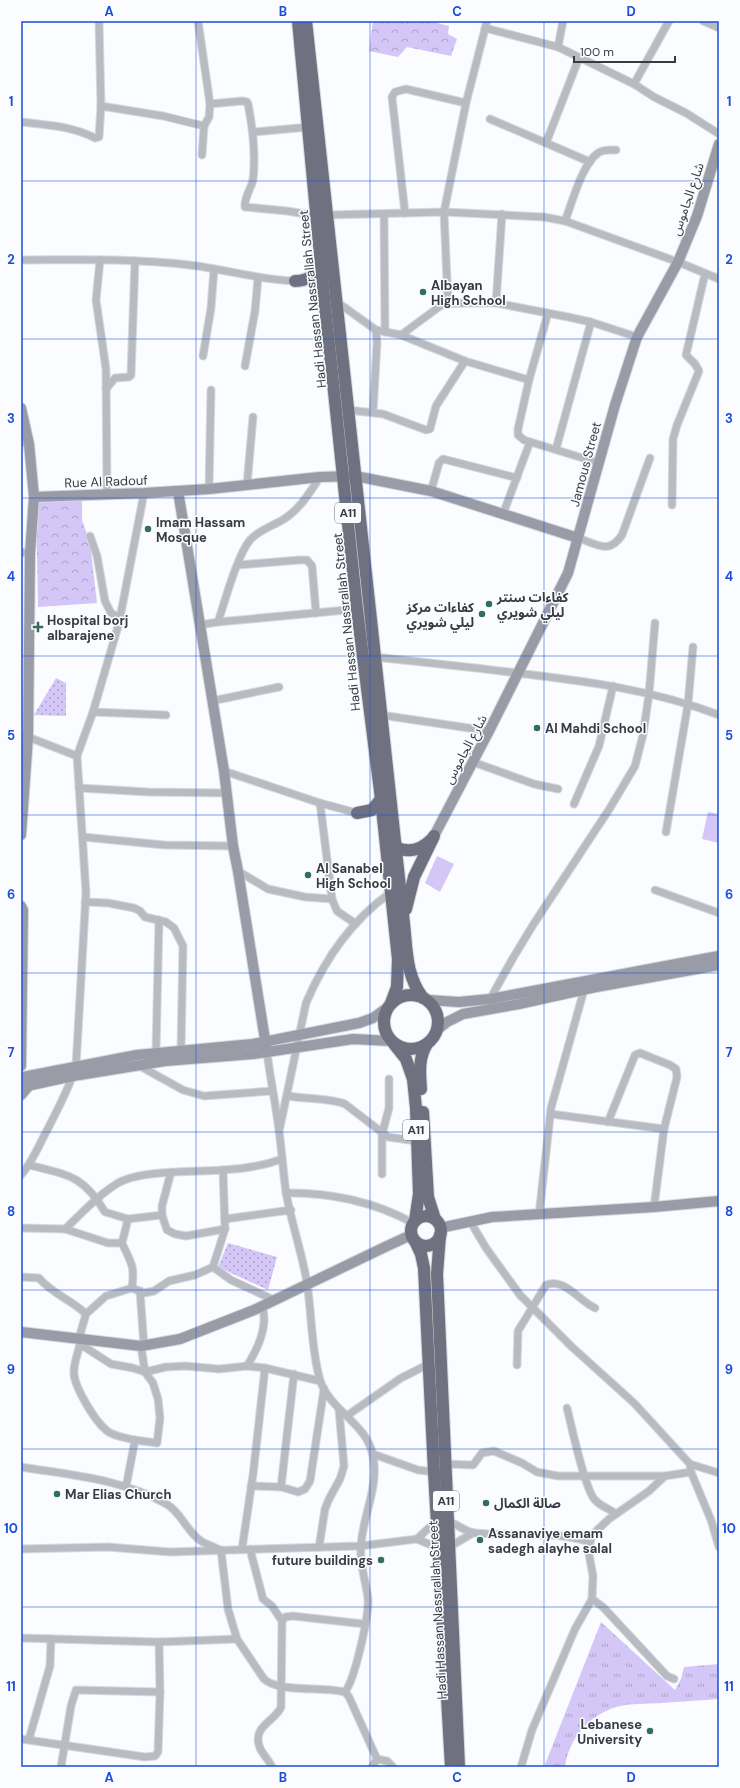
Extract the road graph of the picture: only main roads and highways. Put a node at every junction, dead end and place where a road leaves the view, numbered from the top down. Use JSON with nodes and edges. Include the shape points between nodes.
{"nodes":[{"id":1,"x":298,"y":21,"type":"edge"},
{"id":2,"x":306,"y":21,"type":"edge"},
{"id":3,"x":323,"y":216,"type":"junction"},
{"id":4,"x":322,"y":264,"type":"junction"},
{"id":5,"x":324,"y":296,"type":"junction"},
{"id":6,"x":350,"y":476,"type":"junction"},
{"id":7,"x":381,"y":799,"type":"junction"},
{"id":8,"x":384,"y":825,"type":"junction"},
{"id":9,"x":396,"y":847,"type":"junction"},
{"id":10,"x":404,"y":924,"type":"junction"},
{"id":11,"x":426,"y":999,"type":"junction"},
{"id":12,"x":389,"y":1005,"type":"junction"},
{"id":13,"x":392,"y":1042,"type":"junction"},
{"id":14,"x":428,"y":1044,"type":"junction"},
{"id":15,"x":414,"y":1222,"type":"junction"},
{"id":16,"x":438,"y":1228,"type":"junction"},
{"id":17,"x":413,"y":1238,"type":"junction"},
{"id":18,"x":442,"y":1521,"type":"junction"},
{"id":19,"x":444,"y":1547,"type":"junction"},
{"id":20,"x":451,"y":1767,"type":"edge"},
{"id":21,"x":459,"y":1767,"type":"edge"}],
"edges":[{"from":1,"to":3,"type":"highway","name":"Hadi Hassan Nassrallah Street","number":"A11","via":[[309,127]]},
{"from":2,"to":3,"type":"highway","name":"Hadi Hassan Nassrallah Street","number":"A11"},
{"from":3,"to":4,"type":"highway","name":"Hadi Hassan Nassrallah Street","number":"A11"},
{"from":3,"to":6,"type":"highway","name":"Hadi Hassan Nassrallah Street","number":"A11","via":[[348,410]]},
{"from":4,"to":5,"type":"highway","name":"Hadi Hassan Nassrallah Street","number":"A11"},
{"from":4,"to":5,"type":"highway","via":[[310,278],[295,281],[313,288]]},
{"from":5,"to":6,"type":"highway","name":"Hadi Hassan Nassrallah Street","number":"A11"},
{"from":6,"to":7,"type":"highway","name":"Hadi Hassan Nassrallah Street","number":"A11","via":[[357,609]]},
{"from":6,"to":9,"type":"highway","name":"Hadi Hassan Nassrallah Street","number":"A11"},
{"from":7,"to":8,"type":"highway","name":"Hadi Hassan Nassrallah Street","number":"A11"},
{"from":7,"to":8,"type":"highway","via":[[372,810],[357,813]]},
{"from":8,"to":12,"type":"highway","name":"Hadi Hassan Nassrallah Street","number":"A11","via":[[398,972],[397,987]]},
{"from":9,"to":10,"type":"highway","name":"Hadi Hassan Nassrallah Street","number":"A11"},
{"from":9,"to":10,"type":"highway","via":[[415,850],[434,836],[412,883]]},
{"from":10,"to":11,"type":"highway","name":"Hadi Hassan Nassrallah Street","number":"A11","via":[[410,972],[414,983]]},
{"from":11,"to":12,"type":"highway","via":[[406,995]]},
{"from":11,"to":14,"type":"highway","number":"A11","via":[[438,1015],[434,1038]]},
{"from":12,"to":13,"type":"highway","number":"A11","via":[[384,1016],[384,1025],[386,1034]]},
{"from":13,"to":14,"type":"highway","via":[[413,1050]]},
{"from":13,"to":15,"type":"highway","number":"A11","via":[[403,1054],[412,1074],[416,1108],[419,1194]]},
{"from":14,"to":16,"type":"highway","name":"Hadi Hassan Nassrallah Street","number":"A11","via":[[422,1053],[420,1074],[428,1197]]},
{"from":15,"to":16,"type":"highway","via":[[426,1216]]},
{"from":15,"to":17,"type":"highway","number":"A11","via":[[411,1229]]},
{"from":16,"to":17,"type":"highway","via":[[436,1242],[429,1245],[422,1245]]},
{"from":16,"to":18,"type":"highway","name":"Hadi Hassan Nassrallah Street","number":"A11","via":[[437,1270],[445,1464]]},
{"from":17,"to":18,"type":"highway","name":"Hadi Hassan Nassrallah Street","number":"A11","via":[[421,1254],[424,1268],[434,1472]]},
{"from":18,"to":19,"type":"highway","name":"Hadi Hassan Nassrallah Street","number":"A11"},
{"from":19,"to":20,"type":"highway","name":"Hadi Hassan Nassrallah Street","number":"A11"},
{"from":19,"to":21,"type":"highway","name":"Hadi Hassan Nassrallah Street","number":"A11"}]}
